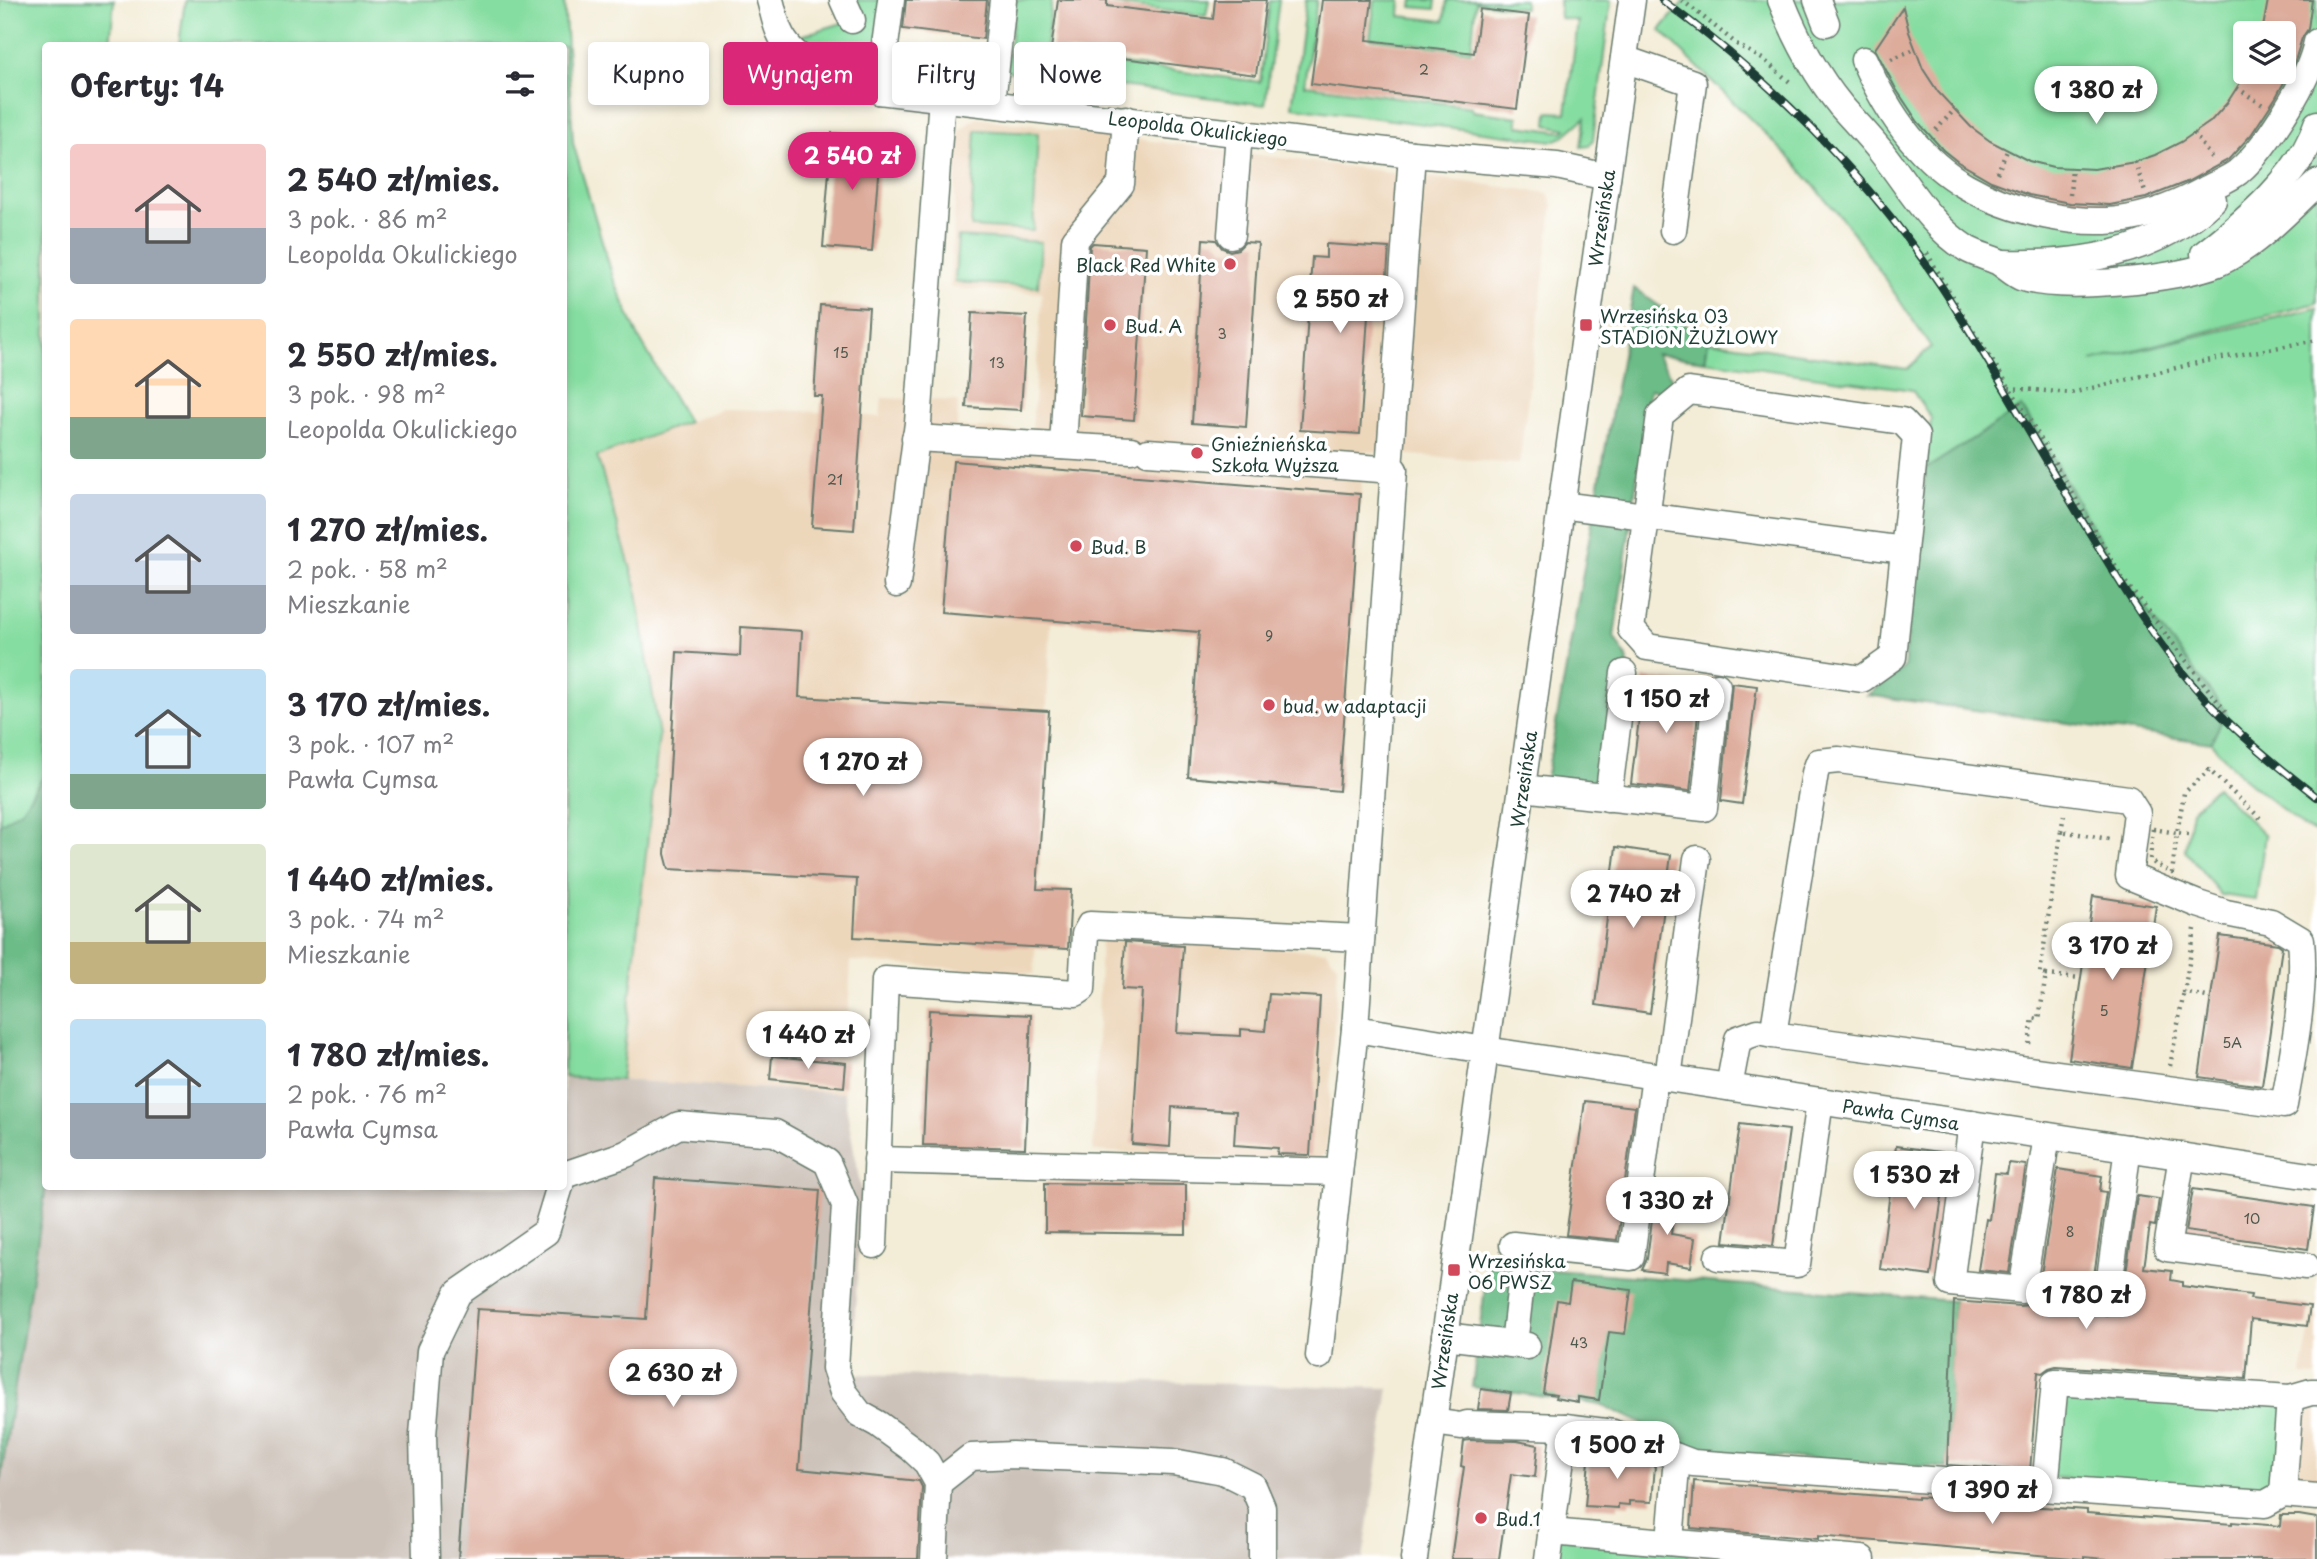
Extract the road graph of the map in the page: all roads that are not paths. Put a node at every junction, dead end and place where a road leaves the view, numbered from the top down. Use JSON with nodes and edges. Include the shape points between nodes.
{"nodes":[{"id":1,"x":770,"y":0,"type":"edge"},
{"id":2,"x":891,"y":0,"type":"edge"},
{"id":3,"x":1003,"y":0,"type":"edge"},
{"id":4,"x":1632,"y":0,"type":"edge"},
{"id":5,"x":1781,"y":0,"type":"edge"},
{"id":6,"x":2317,"y":41,"type":"edge"},
{"id":7,"x":999,"y":42,"type":"edge"},
{"id":8,"x":1624,"y":59,"type":"junction"},
{"id":9,"x":1877,"y":60,"type":"road end"},
{"id":10,"x":879,"y":91,"type":"junction"},
{"id":11,"x":892,"y":92,"type":"edge"},
{"id":12,"x":1000,"y":104,"type":"edge"},
{"id":13,"x":941,"y":105,"type":"edge"},
{"id":14,"x":1126,"y":119,"type":"junction"},
{"id":15,"x":2317,"y":124,"type":"edge"},
{"id":16,"x":1239,"y":133,"type":"junction"},
{"id":17,"x":1412,"y":154,"type":"junction"},
{"id":18,"x":2228,"y":171,"type":"junction"},
{"id":19,"x":1606,"y":177,"type":"junction"},
{"id":20,"x":2317,"y":183,"type":"edge"},
{"id":21,"x":1673,"y":230,"type":"dead end"},
{"id":22,"x":1231,"y":235,"type":"dead end"},
{"id":23,"x":1999,"y":262,"type":"junction"},
{"id":24,"x":2163,"y":276,"type":"junction"},
{"id":25,"x":915,"y":438,"type":"junction"},
{"id":26,"x":1063,"y":446,"type":"junction"},
{"id":27,"x":1389,"y":469,"type":"junction"},
{"id":28,"x":1561,"y":505,"type":"junction"},
{"id":29,"x":1647,"y":517,"type":"junction"},
{"id":30,"x":1904,"y":550,"type":"junction"},
{"id":31,"x":897,"y":584,"type":"dead end"},
{"id":32,"x":1624,"y":673,"type":"dead end"},
{"id":33,"x":1717,"y":686,"type":"dead end"},
{"id":34,"x":1522,"y":788,"type":"junction"},
{"id":35,"x":1608,"y":798,"type":"junction"},
{"id":36,"x":1697,"y":859,"type":"dead end"},
{"id":37,"x":1361,"y":938,"type":"junction"},
{"id":38,"x":1355,"y":1029,"type":"junction"},
{"id":39,"x":1773,"y":1035,"type":"junction"},
{"id":40,"x":1485,"y":1051,"type":"junction"},
{"id":41,"x":1661,"y":1077,"type":"junction"},
{"id":42,"x":1729,"y":1087,"type":"junction"},
{"id":43,"x":1820,"y":1101,"type":"junction"},
{"id":44,"x":1972,"y":1124,"type":"junction"},
{"id":45,"x":2047,"y":1136,"type":"junction"},
{"id":46,"x":2128,"y":1148,"type":"junction"},
{"id":47,"x":2182,"y":1156,"type":"junction"},
{"id":48,"x":877,"y":1160,"type":"junction"},
{"id":49,"x":1339,"y":1172,"type":"junction"},
{"id":50,"x":567,"y":1174,"type":"edge"},
{"id":51,"x":2317,"y":1177,"type":"edge"},
{"id":52,"x":559,"y":1190,"type":"edge"},
{"id":53,"x":874,"y":1245,"type":"dead end"},
{"id":54,"x":1513,"y":1245,"type":"dead end"},
{"id":55,"x":1718,"y":1257,"type":"dead end"},
{"id":56,"x":2306,"y":1266,"type":"dead end"},
{"id":57,"x":1521,"y":1283,"type":"dead end"},
{"id":58,"x":2107,"y":1298,"type":"dead end"},
{"id":59,"x":1445,"y":1336,"type":"junction"},
{"id":60,"x":1319,"y":1356,"type":"dead end"},
{"id":61,"x":2317,"y":1392,"type":"edge"},
{"id":62,"x":2290,"y":1398,"type":"junction"},
{"id":63,"x":1433,"y":1422,"type":"junction"},
{"id":64,"x":1565,"y":1427,"type":"junction"},
{"id":65,"x":1677,"y":1457,"type":"junction"},
{"id":66,"x":938,"y":1483,"type":"junction"},
{"id":67,"x":2045,"y":1488,"type":"junction"},
{"id":68,"x":2283,"y":1494,"type":"junction"},
{"id":69,"x":2317,"y":1497,"type":"edge"},
{"id":70,"x":1551,"y":1532,"type":"junction"},
{"id":71,"x":1673,"y":1549,"type":"edge"},
{"id":72,"x":426,"y":1559,"type":"edge"},
{"id":73,"x":934,"y":1559,"type":"edge"},
{"id":74,"x":1262,"y":1559,"type":"edge"},
{"id":75,"x":1415,"y":1559,"type":"edge"},
{"id":76,"x":1548,"y":1559,"type":"edge"},
{"id":77,"x":1862,"y":1559,"type":"edge"}],
"edges":[{"from":1,"to":10,"type":"street","name":"Leopolda Okulickiego","via":[[779,33],[795,54],[816,68]]},
{"from":2,"to":10,"type":"street"},
{"from":3,"to":7,"type":"street"},
{"from":4,"to":8,"type":"street","name":"Wrzesińska"},
{"from":5,"to":23,"type":"street","via":[[1815,69],[1921,207],[1968,249]]},
{"from":6,"to":18,"type":"street","via":[[2296,96],[2269,138]]},
{"from":8,"to":19,"type":"street","name":"Wrzesińska"},
{"from":8,"to":21,"type":"street","via":[[1693,83]]},
{"from":9,"to":18,"type":"street","via":[[1875,86],[1917,145],[1966,187],[2032,212],[2094,221],[2128,219],[2182,203]]},
{"from":10,"to":11,"type":"street","name":"Leopolda Okulickiego"},
{"from":12,"to":14,"type":"street","name":"Leopolda Okulickiego"},
{"from":13,"to":25,"type":"street"},
{"from":14,"to":16,"type":"street","name":"Leopolda Okulickiego"},
{"from":14,"to":26,"type":"street","via":[[1121,184],[1075,240]]},
{"from":15,"to":24,"type":"street","via":[[2295,164],[2250,215],[2201,257]]},
{"from":16,"to":17,"type":"street","name":"Leopolda Okulickiego"},
{"from":16,"to":22,"type":"street"},
{"from":17,"to":19,"type":"street","name":"Leopolda Okulickiego","via":[[1557,166]]},
{"from":17,"to":27,"type":"street"},
{"from":18,"to":23,"type":"street","via":[[2226,188],[2208,205],[2157,239],[2133,249],[2067,261]]},
{"from":19,"to":28,"type":"street","name":"Wrzesińska"},
{"from":20,"to":24,"type":"street","via":[[2256,239],[2218,262]]},
{"from":23,"to":24,"type":"street","via":[[2021,278],[2043,282],[2074,284]]},
{"from":25,"to":26,"type":"street"},
{"from":25,"to":31,"type":"street"},
{"from":26,"to":27,"type":"street"},
{"from":27,"to":37,"type":"street","via":[[1394,470]]},
{"from":28,"to":29,"type":"street"},
{"from":28,"to":34,"type":"street","name":"Wrzesińska"},
{"from":29,"to":30,"type":"street"},
{"from":29,"to":30,"type":"street","via":[[1660,415],[1689,391],[1902,421],[1916,436]]},
{"from":29,"to":30,"type":"street","via":[[1631,629],[1647,647],[1862,679],[1893,657]]},
{"from":32,"to":35,"type":"street"},
{"from":33,"to":35,"type":"street","via":[[1704,808]]},
{"from":34,"to":35,"type":"street"},
{"from":34,"to":40,"type":"street","name":"Wrzesińska"},
{"from":36,"to":41,"type":"street"},
{"from":37,"to":38,"type":"street"},
{"from":37,"to":48,"type":"street","via":[[1090,925],[1085,934],[1082,989],[1076,993],[885,980]]},
{"from":38,"to":40,"type":"street","name":"Pawła Cymsa"},
{"from":38,"to":49,"type":"street"},
{"from":39,"to":39,"type":"street","via":[[2284,1105],[2300,993],[2301,940],[2272,922],[2198,904],[2129,876],[2137,813],[2128,799],[1839,760],[1819,762]]},
{"from":39,"to":42,"type":"street","via":[[1758,1032],[1738,1039]]},
{"from":40,"to":41,"type":"street","name":"Pawła Cymsa"},
{"from":40,"to":59,"type":"street","name":"Wrzesińska"},
{"from":41,"to":42,"type":"street","name":"Pawła Cymsa"},
{"from":41,"to":54,"type":"street","via":[[1631,1257]]},
{"from":42,"to":43,"type":"street","name":"Pawła Cymsa"},
{"from":43,"to":44,"type":"street","name":"Pawła Cymsa"},
{"from":43,"to":55,"type":"street","via":[[1797,1264]]},
{"from":44,"to":45,"type":"street","name":"Pawła Cymsa"},
{"from":44,"to":45,"type":"street","via":[[1950,1283],[2022,1290]]},
{"from":45,"to":46,"type":"street","name":"Pawła Cymsa"},
{"from":46,"to":47,"type":"street","name":"Pawła Cymsa"},
{"from":46,"to":58,"type":"street"},
{"from":47,"to":51,"type":"street","name":"Pawła Cymsa"},
{"from":47,"to":56,"type":"street","via":[[2167,1248]]},
{"from":48,"to":49,"type":"street"},
{"from":48,"to":53,"type":"street"},
{"from":49,"to":60,"type":"street"},
{"from":50,"to":66,"type":"street","via":[[626,1154],[680,1125],[775,1133],[827,1162],[845,1205],[835,1368],[844,1392],[860,1414],[928,1463]]},
{"from":52,"to":72,"type":"street","via":[[545,1232],[458,1293],[430,1351],[423,1435]]},
{"from":57,"to":59,"type":"street","via":[[1520,1345]]},
{"from":59,"to":63,"type":"street","name":"Wrzesińska"},
{"from":61,"to":62,"type":"street"},
{"from":62,"to":67,"type":"street","via":[[2055,1382]]},
{"from":62,"to":68,"type":"street"},
{"from":63,"to":64,"type":"street"},
{"from":63,"to":75,"type":"street","name":"Wrzesińska"},
{"from":64,"to":65,"type":"street","via":[[1613,1433]]},
{"from":64,"to":70,"type":"street"},
{"from":65,"to":67,"type":"street","via":[[1693,1463]]},
{"from":65,"to":71,"type":"street"},
{"from":66,"to":73,"type":"street"},
{"from":66,"to":74,"type":"street","via":[[971,1457],[1012,1455],[1173,1462],[1223,1471],[1253,1486],[1262,1507]]},
{"from":67,"to":68,"type":"street","via":[[2266,1504]]},
{"from":68,"to":69,"type":"street"},
{"from":70,"to":71,"type":"street"},
{"from":70,"to":76,"type":"street"},
{"from":71,"to":77,"type":"street"}]}
